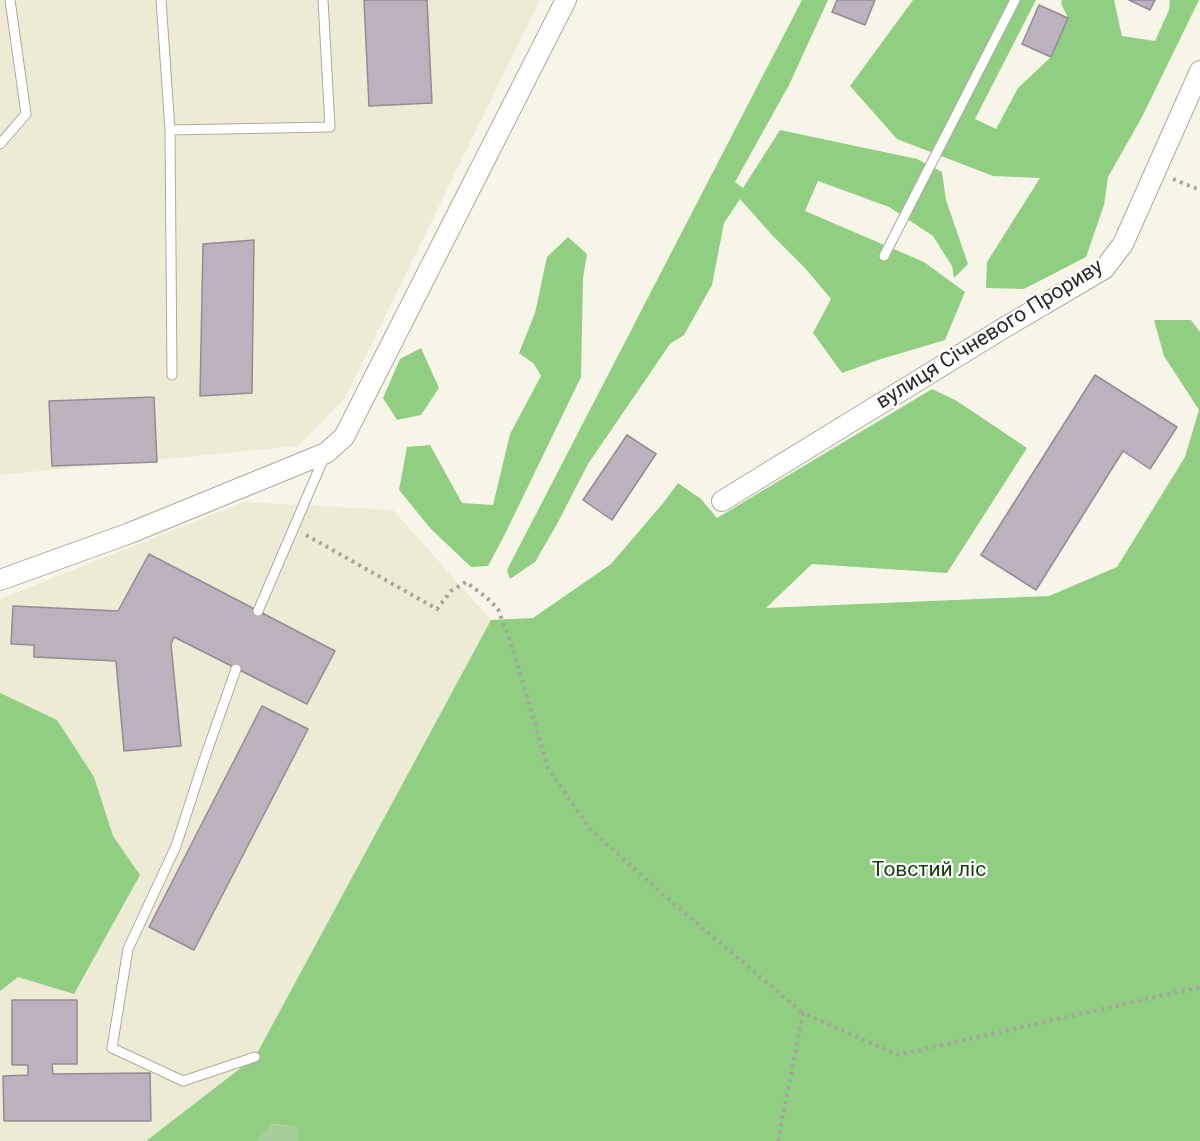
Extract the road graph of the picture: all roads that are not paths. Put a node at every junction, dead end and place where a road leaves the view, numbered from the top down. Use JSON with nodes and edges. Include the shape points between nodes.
{"nodes":[{"id":1,"x":10,"y":0,"type":"edge"},
{"id":2,"x":161,"y":0,"type":"edge"},
{"id":3,"x":323,"y":0,"type":"edge"},
{"id":4,"x":566,"y":0,"type":"edge"},
{"id":5,"x":1015,"y":0,"type":"edge"},
{"id":6,"x":1200,"y":71,"type":"edge"},
{"id":7,"x":170,"y":130,"type":"junction"},
{"id":8,"x":0,"y":144,"type":"edge"},
{"id":9,"x":884,"y":256,"type":"dead end"},
{"id":10,"x":172,"y":375,"type":"dead end"},
{"id":11,"x":326,"y":453,"type":"junction"},
{"id":12,"x":722,"y":501,"type":"dead end"},
{"id":13,"x":0,"y":580,"type":"edge"},
{"id":14,"x":258,"y":611,"type":"dead end"},
{"id":15,"x":236,"y":669,"type":"dead end"},
{"id":16,"x":255,"y":1057,"type":"dead end"}],
"edges":[{"from":1,"to":8,"type":"lane","via":[[26,114]]},
{"from":2,"to":7,"type":"lane"},
{"from":3,"to":7,"type":"lane","via":[[330,127]]},
{"from":4,"to":11,"type":"street","via":[[344,437]]},
{"from":5,"to":9,"type":"lane"},
{"from":6,"to":12,"type":"street","name":"вулиця Січневого Прориву","via":[[1123,244],[1104,269]]},
{"from":7,"to":10,"type":"lane"},
{"from":11,"to":13,"type":"street","via":[[130,533]]},
{"from":11,"to":14,"type":"lane"},
{"from":15,"to":16,"type":"lane","via":[[176,846],[128,949],[112,1048],[183,1081]]}]}
